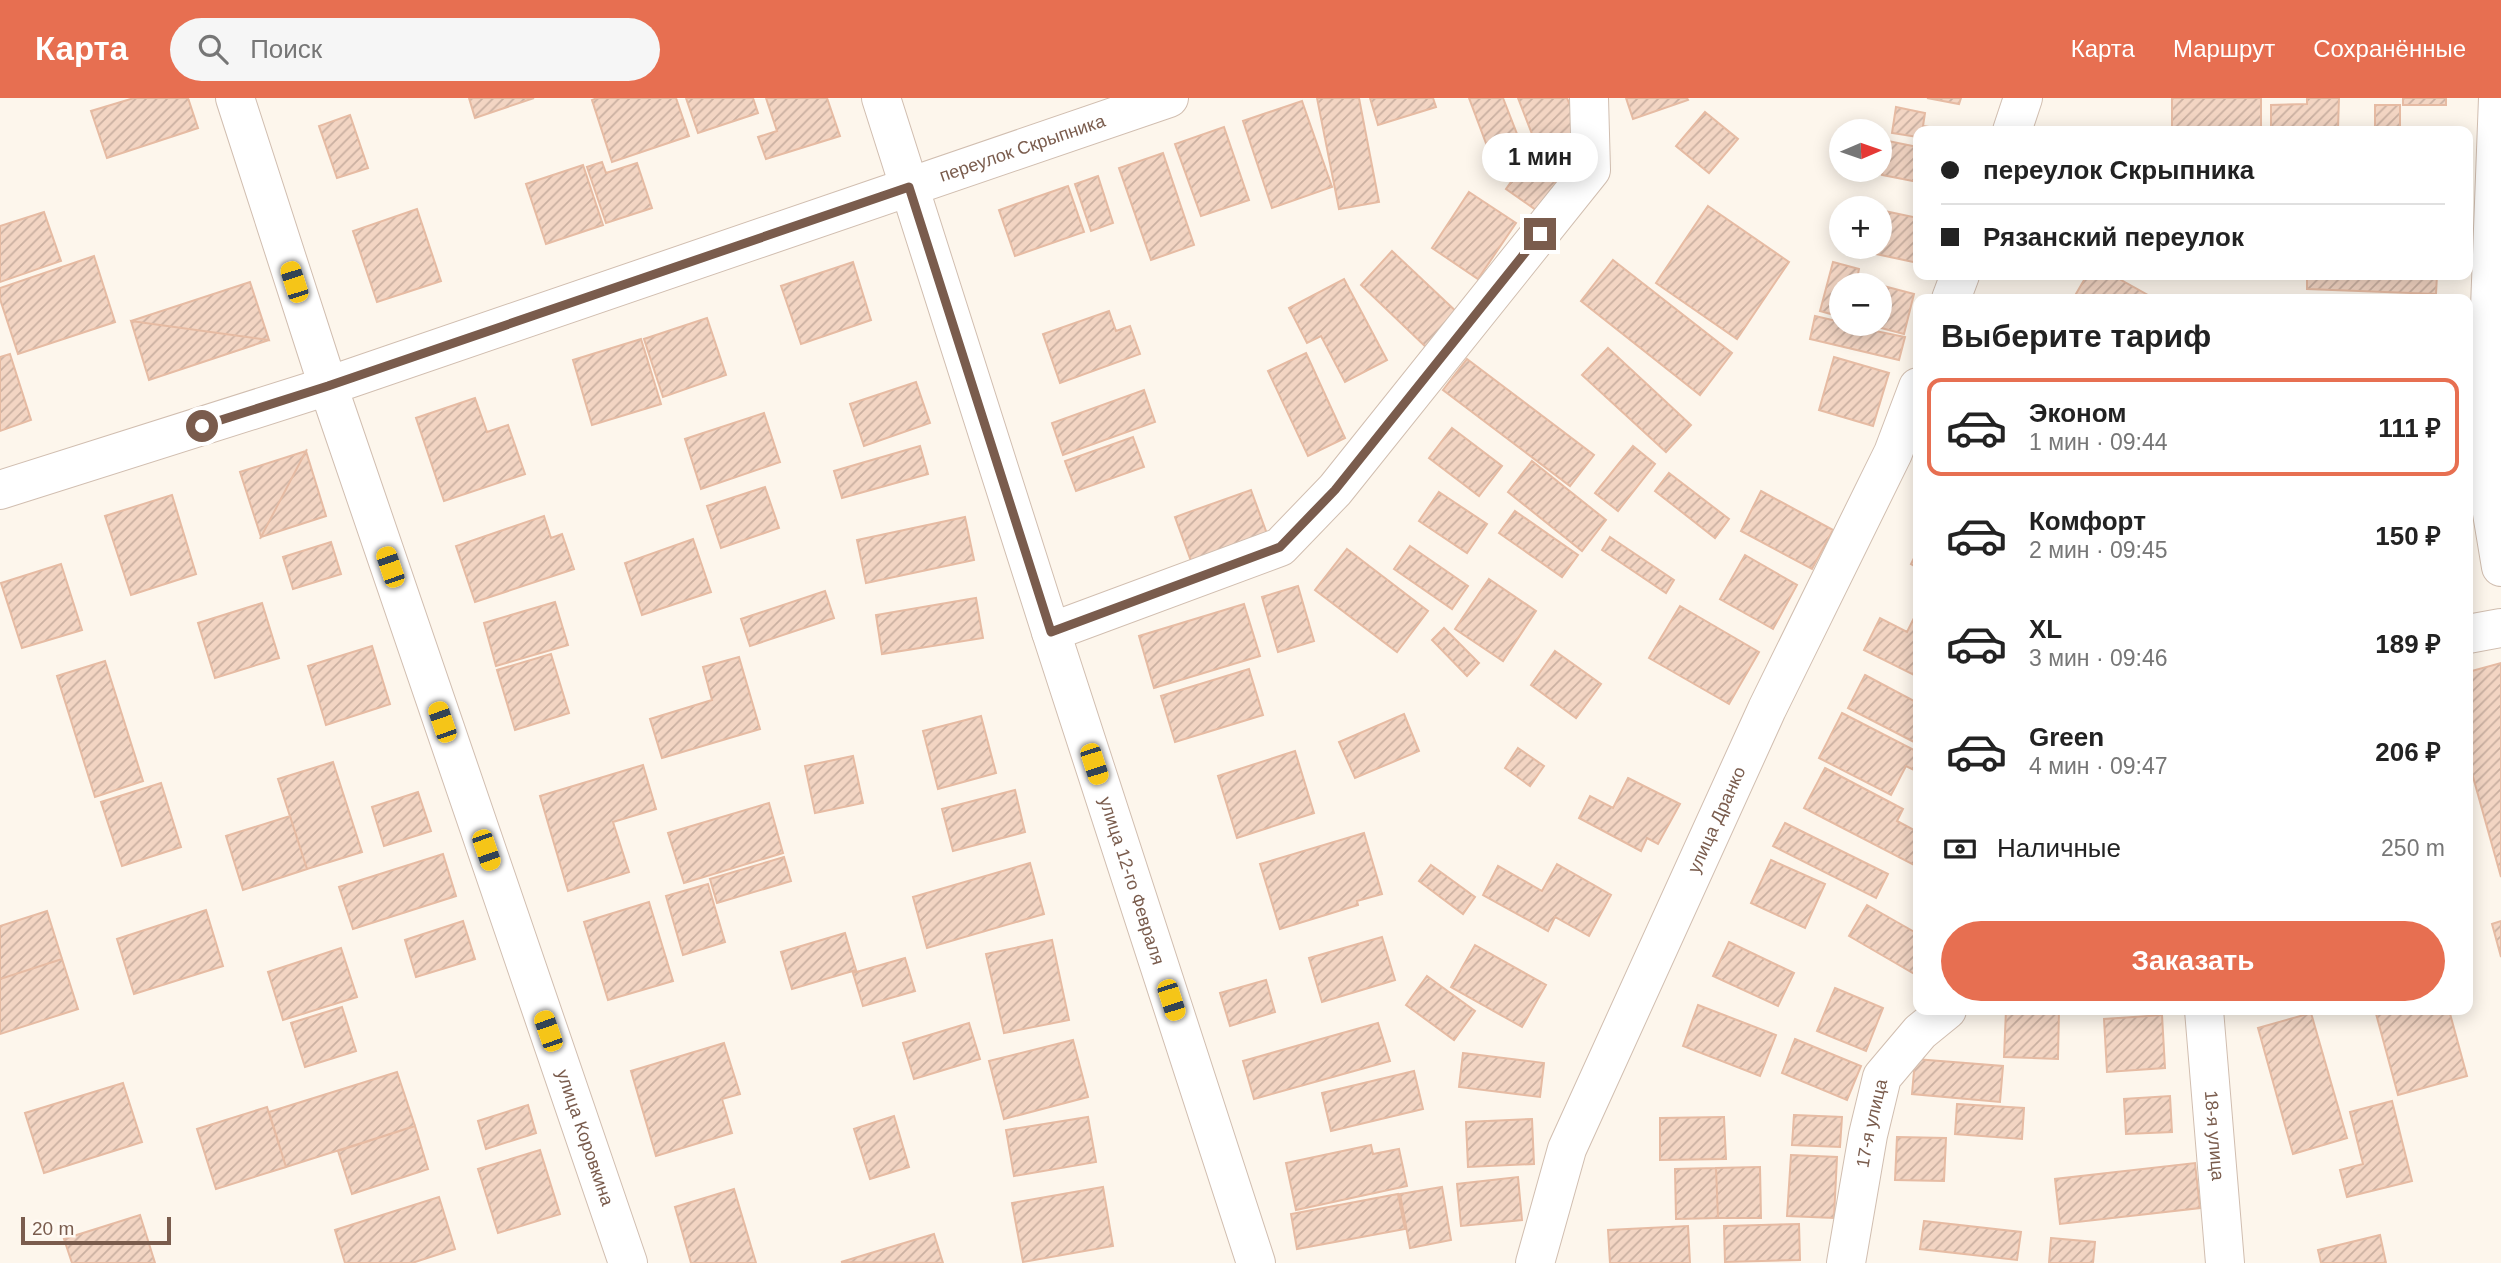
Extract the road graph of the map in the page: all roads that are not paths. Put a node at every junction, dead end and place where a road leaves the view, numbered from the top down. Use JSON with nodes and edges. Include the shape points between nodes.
{"nodes":[{"id":1,"x":235,"y":98,"type":"edge"},
{"id":2,"x":881,"y":98,"type":"edge"},
{"id":3,"x":1169,"y":98,"type":"edge"},
{"id":4,"x":1589,"y":98,"type":"edge"},
{"id":5,"x":2023,"y":98,"type":"edge"},
{"id":6,"x":2498,"y":98,"type":"edge"},
{"id":7,"x":2014,"y":126,"type":"edge"},
{"id":8,"x":909,"y":187,"type":"junction"},
{"id":9,"x":328,"y":386,"type":"junction"},
{"id":10,"x":1913,"y":401,"type":"edge"},
{"id":11,"x":0,"y":490,"type":"edge"},
{"id":12,"x":2501,"y":567,"type":"edge"},
{"id":13,"x":2501,"y":628,"type":"edge"},
{"id":14,"x":1051,"y":632,"type":"junction"},
{"id":15,"x":2473,"y":633,"type":"edge"},
{"id":16,"x":1941,"y":1015,"type":"edge"},
{"id":17,"x":2204,"y":1015,"type":"edge"},
{"id":18,"x":628,"y":1263,"type":"edge"},
{"id":19,"x":1256,"y":1263,"type":"edge"},
{"id":20,"x":1535,"y":1263,"type":"edge"},
{"id":21,"x":1846,"y":1263,"type":"edge"},
{"id":22,"x":2225,"y":1263,"type":"edge"}],
"edges":[{"from":1,"to":9,"type":"street","name":"улица Коровкина"},
{"from":2,"to":8,"type":"street","name":"улица 12-го Февраля"},
{"from":3,"to":8,"type":"street","name":"переулок Скрыпника"},
{"from":4,"to":14,"type":"street","via":[[1591,170],[1335,490],[1280,547]]},
{"from":5,"to":7,"type":"street"},
{"from":6,"to":12,"type":"street","via":[[2484,465]]},
{"from":8,"to":9,"type":"street","name":"переулок Скрыпника"},
{"from":8,"to":14,"type":"street","name":"улица 12-го Февраля"},
{"from":9,"to":11,"type":"street","name":"переулок Скрыпника"},
{"from":9,"to":18,"type":"street","name":"улица Коровкина"},
{"from":10,"to":20,"type":"street","name":"улица Дранко","via":[[1894,453],[1767,709],[1567,1149]]},
{"from":13,"to":15,"type":"street"},
{"from":14,"to":19,"type":"street","name":"улица 12-го Февраля"},
{"from":16,"to":21,"type":"street","name":"17-я улица","via":[[1882,1077]]},
{"from":17,"to":22,"type":"street","name":"18-я улица"}]}
